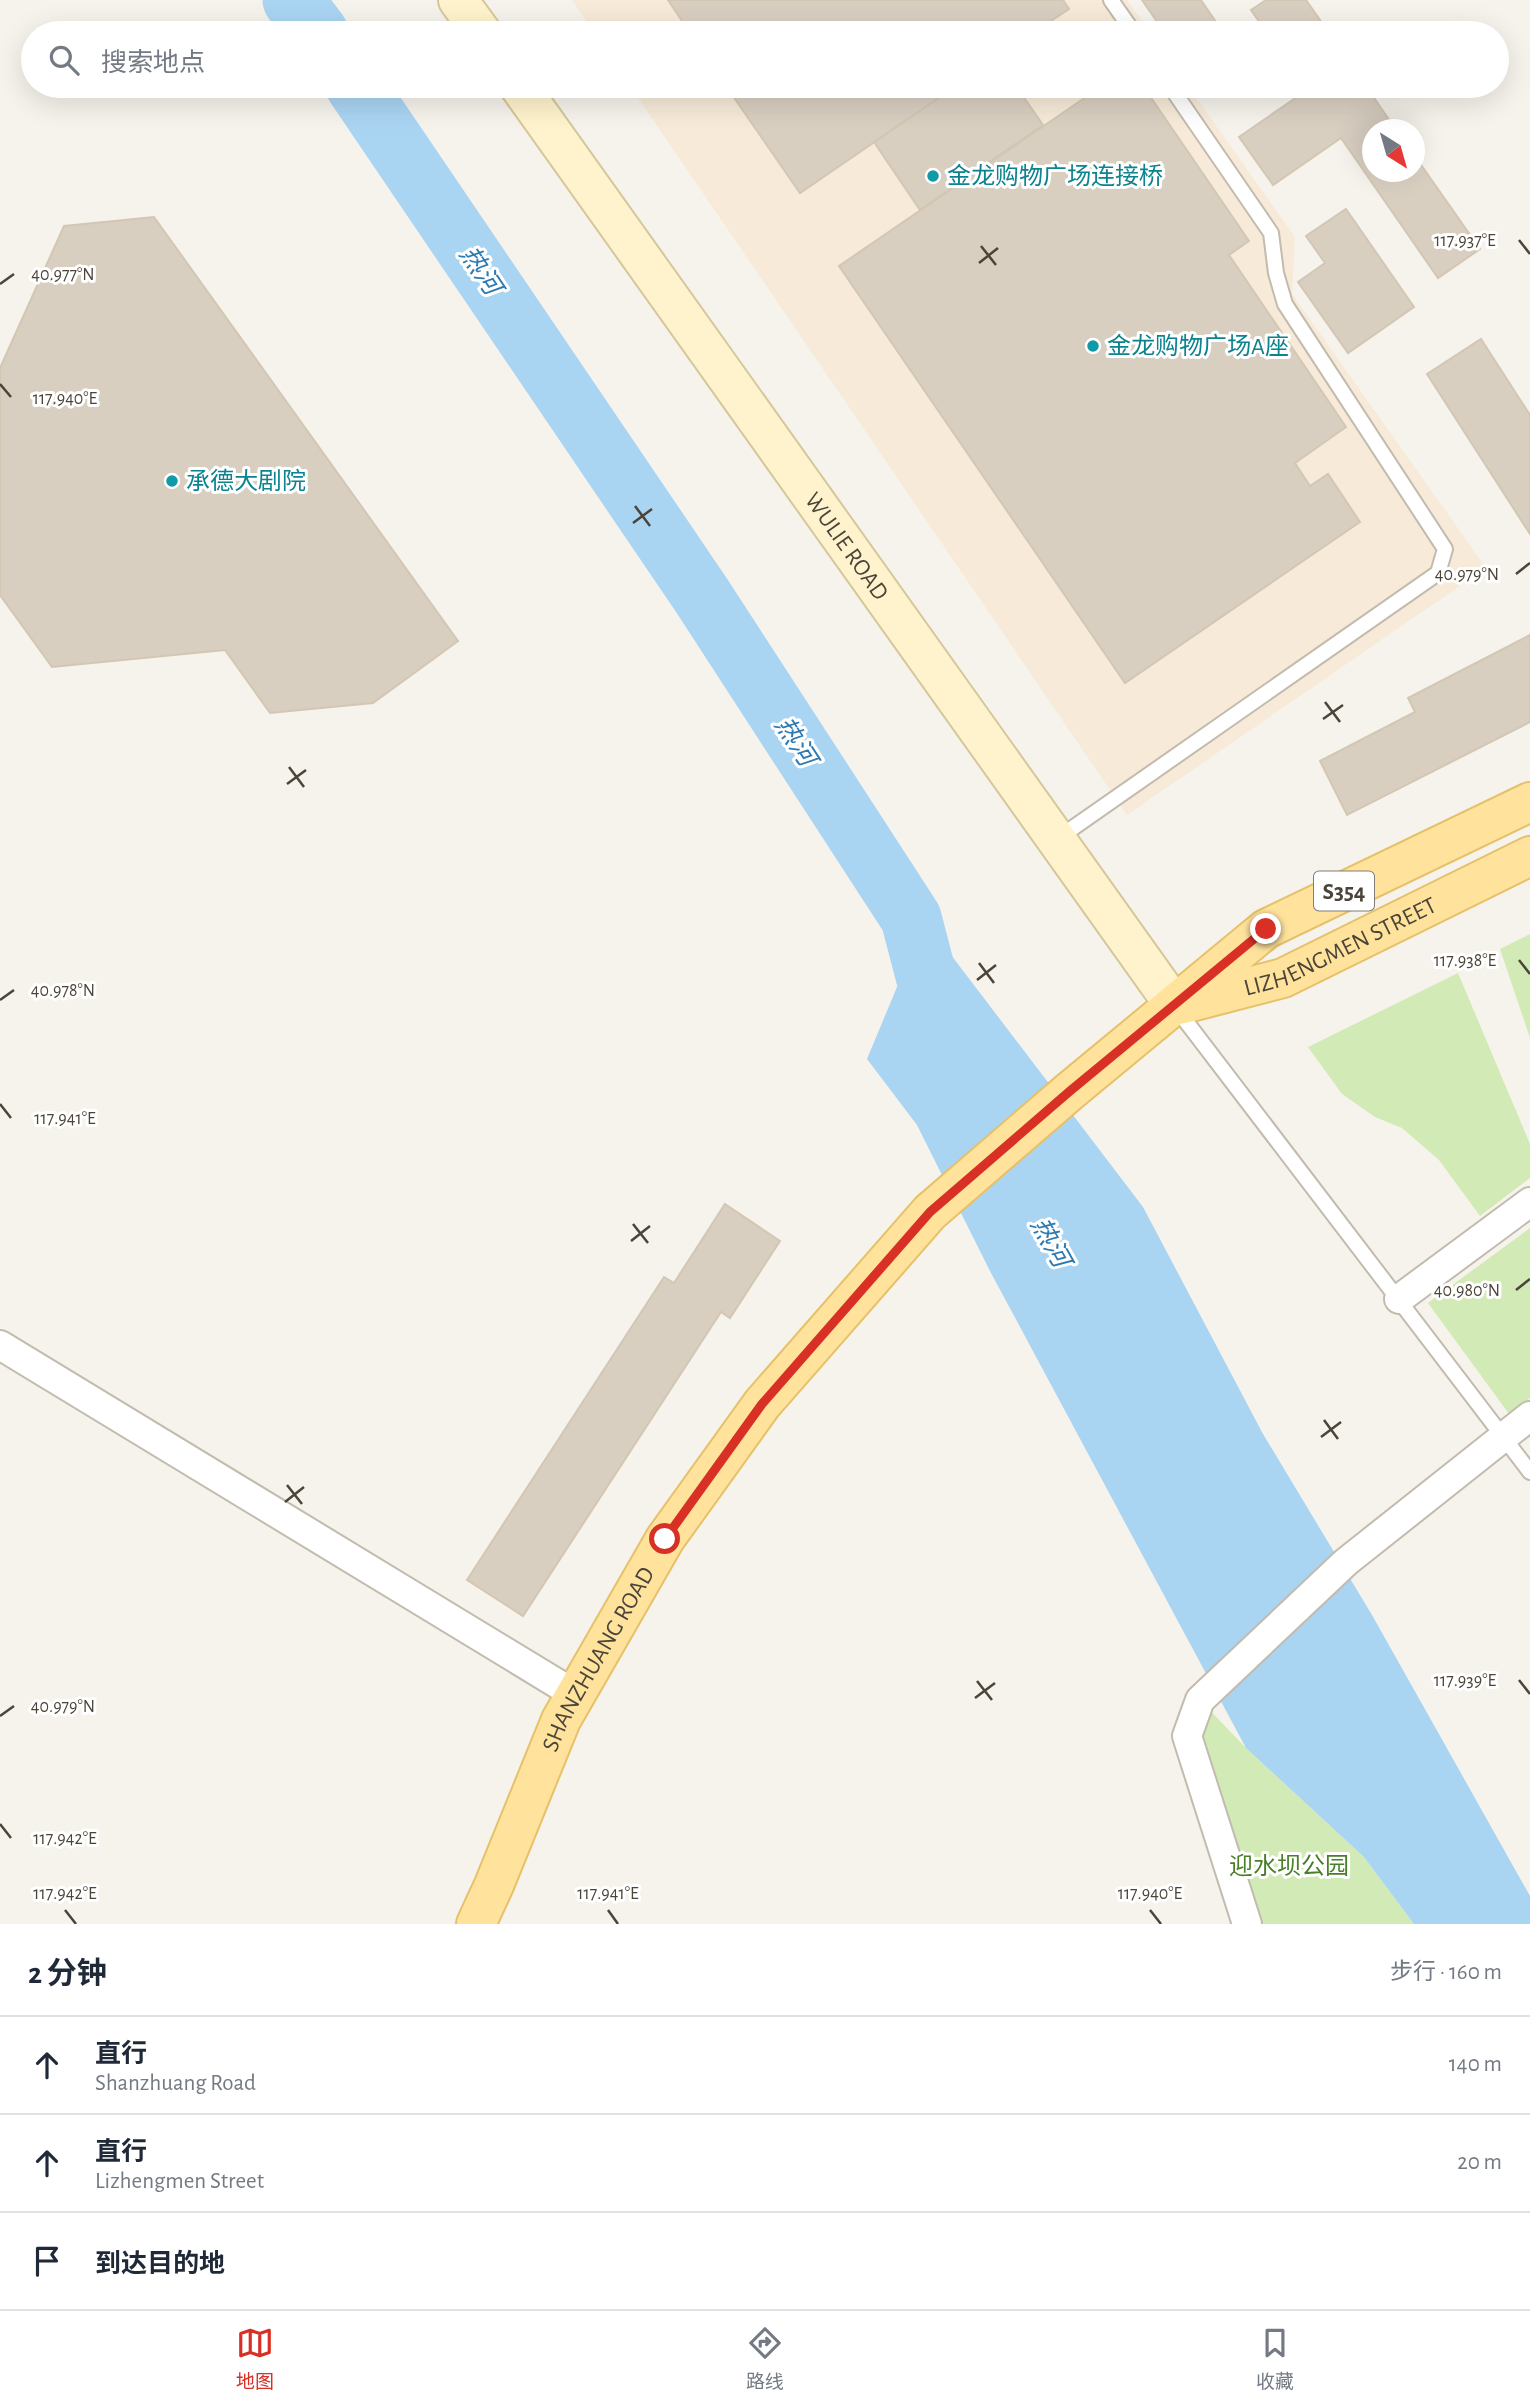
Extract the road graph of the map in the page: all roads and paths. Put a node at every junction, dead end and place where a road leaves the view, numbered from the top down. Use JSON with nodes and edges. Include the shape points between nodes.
{"nodes":[{"id":1,"x":458,"y":0,"type":"edge"},
{"id":2,"x":1111,"y":0,"type":"edge"},
{"id":3,"x":473,"y":21,"type":"edge"},
{"id":4,"x":1126,"y":21,"type":"edge"},
{"id":5,"x":528,"y":98,"type":"edge"},
{"id":6,"x":1178,"y":98,"type":"edge"},
{"id":7,"x":1530,"y":802,"type":"edge"},
{"id":8,"x":1056,"y":840,"type":"junction"},
{"id":9,"x":1530,"y":856,"type":"edge"},
{"id":10,"x":1175,"y":1006,"type":"junction"},
{"id":11,"x":1530,"y":1202,"type":"edge"},
{"id":12,"x":1399,"y":1300,"type":"junction"},
{"id":13,"x":0,"y":1345,"type":"edge"},
{"id":14,"x":1530,"y":1416,"type":"edge"},
{"id":15,"x":1503,"y":1437,"type":"junction"},
{"id":16,"x":1530,"y":1472,"type":"edge"},
{"id":17,"x":576,"y":1695,"type":"junction"},
{"id":18,"x":494,"y":1885,"type":"junction"},
{"id":19,"x":476,"y":1924,"type":"edge"},
{"id":20,"x":487,"y":1924,"type":"edge"},
{"id":21,"x":1247,"y":1924,"type":"edge"}],
"edges":[{"from":1,"to":3,"type":"main road"},
{"from":2,"to":4,"type":"lane"},
{"from":5,"to":8,"type":"main road","name":"WULIE ROAD"},
{"from":6,"to":8,"type":"lane","via":[[1271,233],[1284,304],[1445,549],[1438,573]]},
{"from":7,"to":10,"type":"main road","name":"LIZHENGMEN STREET","number":"S354","via":[[1266,929]]},
{"from":8,"to":10,"type":"main road","name":"WULIE ROAD"},
{"from":9,"to":10,"type":"main road","name":"LIZHENGMEN STREET","number":"S354","via":[[1283,978]]},
{"from":10,"to":12,"type":"lane"},
{"from":10,"to":17,"type":"main road","name":"SHANZHUANG ROAD","via":[[930,1212],[754,1415],[665,1539]]},
{"from":11,"to":12,"type":"street"},
{"from":12,"to":15,"type":"lane"},
{"from":13,"to":17,"type":"street"},
{"from":14,"to":15,"type":"street"},
{"from":15,"to":16,"type":"lane"},
{"from":15,"to":21,"type":"street","via":[[1346,1562],[1200,1700],[1187,1737]]},
{"from":17,"to":18,"type":"main road","name":"SHANZHUANG ROAD","via":[[561,1720]]},
{"from":18,"to":19,"type":"main road"},
{"from":18,"to":20,"type":"main road"}]}
